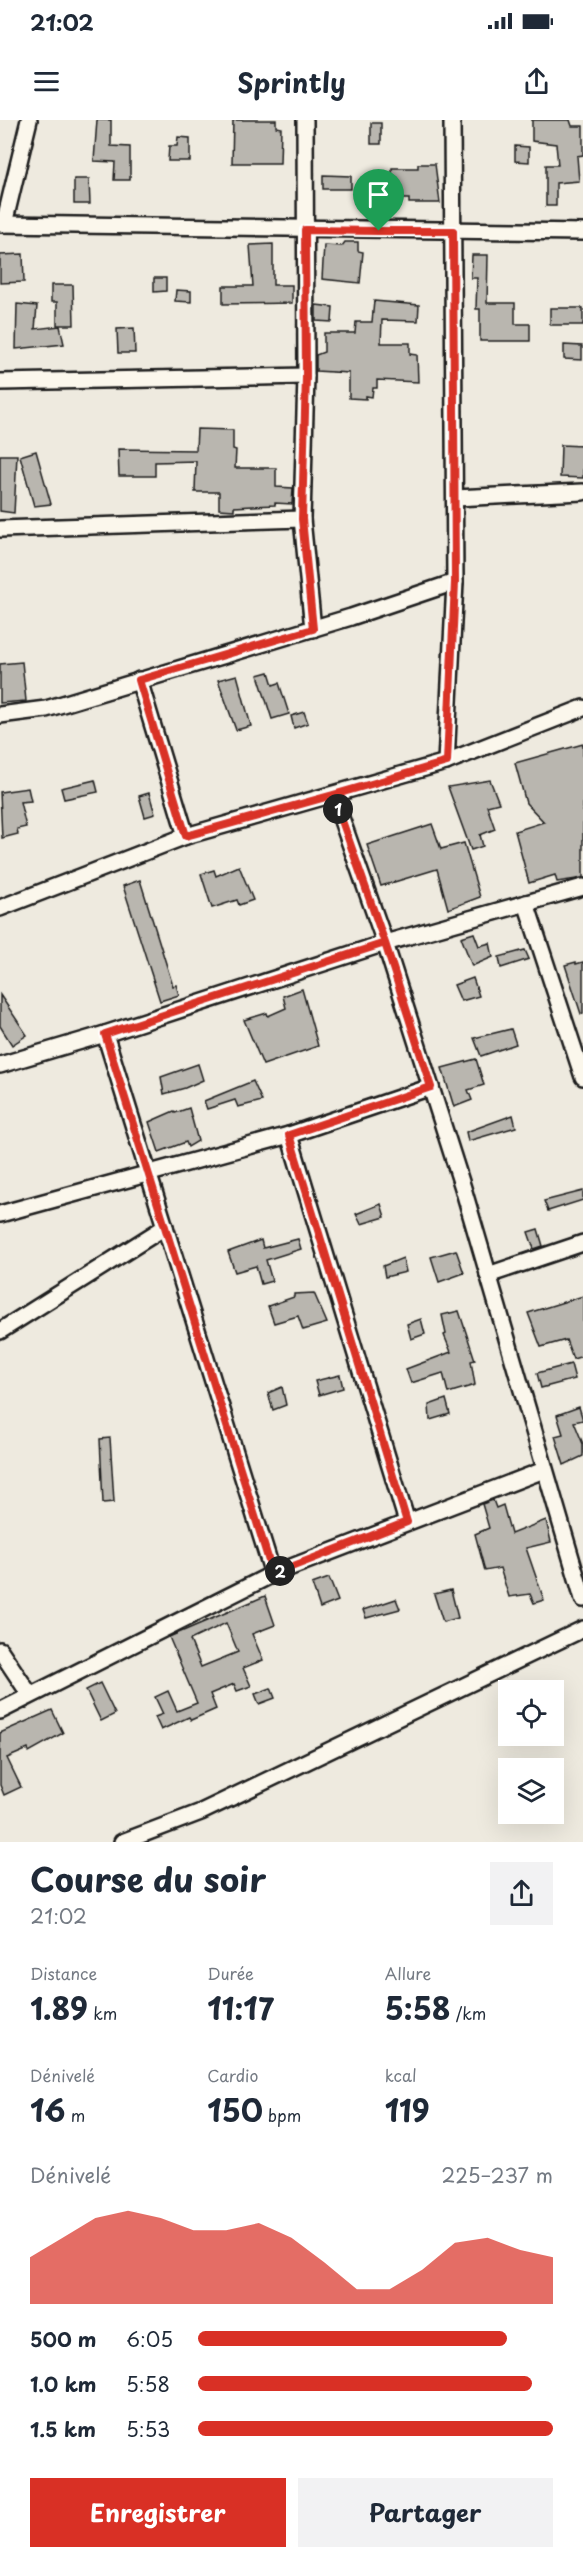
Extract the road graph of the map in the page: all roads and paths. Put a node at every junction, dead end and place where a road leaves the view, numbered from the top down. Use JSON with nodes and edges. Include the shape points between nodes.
{"nodes":[{"id":1,"x":29,"y":120,"type":"edge"},
{"id":2,"x":305,"y":120,"type":"edge"},
{"id":3,"x":452,"y":120,"type":"edge"},
{"id":4,"x":2,"y":224,"type":"edge"},
{"id":5,"x":305,"y":230,"type":"junction"},
{"id":6,"x":453,"y":231,"type":"junction"},
{"id":7,"x":583,"y":232,"type":"edge"},
{"id":8,"x":306,"y":376,"type":"junction"},
{"id":9,"x":0,"y":382,"type":"edge"},
{"id":10,"x":583,"y":492,"type":"edge"},
{"id":11,"x":455,"y":498,"type":"junction"},
{"id":12,"x":302,"y":519,"type":"junction"},
{"id":13,"x":0,"y":529,"type":"edge"},
{"id":14,"x":455,"y":582,"type":"junction"},
{"id":15,"x":313,"y":629,"type":"junction"},
{"id":16,"x":139,"y":680,"type":"junction"},
{"id":17,"x":583,"y":708,"type":"edge"},
{"id":18,"x":0,"y":715,"type":"edge"},
{"id":19,"x":447,"y":762,"type":"junction"},
{"id":20,"x":333,"y":795,"type":"junction"},
{"id":21,"x":186,"y":836,"type":"junction"},
{"id":22,"x":583,"y":887,"type":"edge"},
{"id":23,"x":526,"y":903,"type":"junction"},
{"id":24,"x":0,"y":908,"type":"edge"},
{"id":25,"x":385,"y":943,"type":"junction"},
{"id":26,"x":105,"y":1034,"type":"junction"},
{"id":27,"x":0,"y":1065,"type":"edge"},
{"id":28,"x":583,"y":1077,"type":"edge"},
{"id":29,"x":431,"y":1087,"type":"junction"},
{"id":30,"x":289,"y":1135,"type":"junction"},
{"id":31,"x":148,"y":1172,"type":"junction"},
{"id":32,"x":0,"y":1214,"type":"edge"},
{"id":33,"x":165,"y":1227,"type":"junction"},
{"id":34,"x":583,"y":1243,"type":"edge"},
{"id":35,"x":488,"y":1275,"type":"junction"},
{"id":36,"x":0,"y":1330,"type":"edge"},
{"id":37,"x":544,"y":1470,"type":"junction"},
{"id":38,"x":407,"y":1522,"type":"junction"},
{"id":39,"x":273,"y":1574,"type":"junction"},
{"id":40,"x":583,"y":1599,"type":"edge"},
{"id":41,"x":583,"y":1629,"type":"edge"},
{"id":42,"x":0,"y":1650,"type":"edge"},
{"id":43,"x":30,"y":1695,"type":"junction"},
{"id":44,"x":0,"y":1711,"type":"edge"},
{"id":45,"x":122,"y":1842,"type":"edge"}],
"edges":[{"from":1,"to":4,"type":"street"},
{"from":2,"to":5,"type":"street"},
{"from":3,"to":6,"type":"street"},
{"from":4,"to":5,"type":"street"},
{"from":5,"to":6,"type":"street"},
{"from":5,"to":8,"type":"street"},
{"from":6,"to":7,"type":"street"},
{"from":6,"to":11,"type":"street"},
{"from":8,"to":9,"type":"street"},
{"from":8,"to":12,"type":"street"},
{"from":10,"to":11,"type":"street"},
{"from":11,"to":14,"type":"street"},
{"from":12,"to":13,"type":"street"},
{"from":12,"to":15,"type":"street"},
{"from":14,"to":15,"type":"street"},
{"from":14,"to":19,"type":"street"},
{"from":15,"to":16,"type":"street"},
{"from":16,"to":18,"type":"street","via":[[46,709]]},
{"from":16,"to":21,"type":"street"},
{"from":17,"to":19,"type":"street"},
{"from":19,"to":20,"type":"street"},
{"from":20,"to":21,"type":"street"},
{"from":20,"to":25,"type":"street"},
{"from":21,"to":24,"type":"street"},
{"from":22,"to":23,"type":"street"},
{"from":23,"to":25,"type":"street"},
{"from":23,"to":28,"type":"street"},
{"from":25,"to":26,"type":"street"},
{"from":25,"to":29,"type":"street"},
{"from":26,"to":27,"type":"street"},
{"from":26,"to":31,"type":"street"},
{"from":29,"to":30,"type":"street"},
{"from":29,"to":35,"type":"street"},
{"from":30,"to":31,"type":"street"},
{"from":30,"to":38,"type":"street"},
{"from":31,"to":32,"type":"street"},
{"from":31,"to":33,"type":"street"},
{"from":33,"to":36,"type":"street"},
{"from":33,"to":39,"type":"street"},
{"from":34,"to":35,"type":"street"},
{"from":35,"to":37,"type":"street"},
{"from":37,"to":38,"type":"street"},
{"from":37,"to":40,"type":"street"},
{"from":38,"to":39,"type":"street"},
{"from":39,"to":43,"type":"street"},
{"from":41,"to":45,"type":"street","via":[[201,1812]]},
{"from":42,"to":43,"type":"street"},
{"from":43,"to":44,"type":"street"}]}
